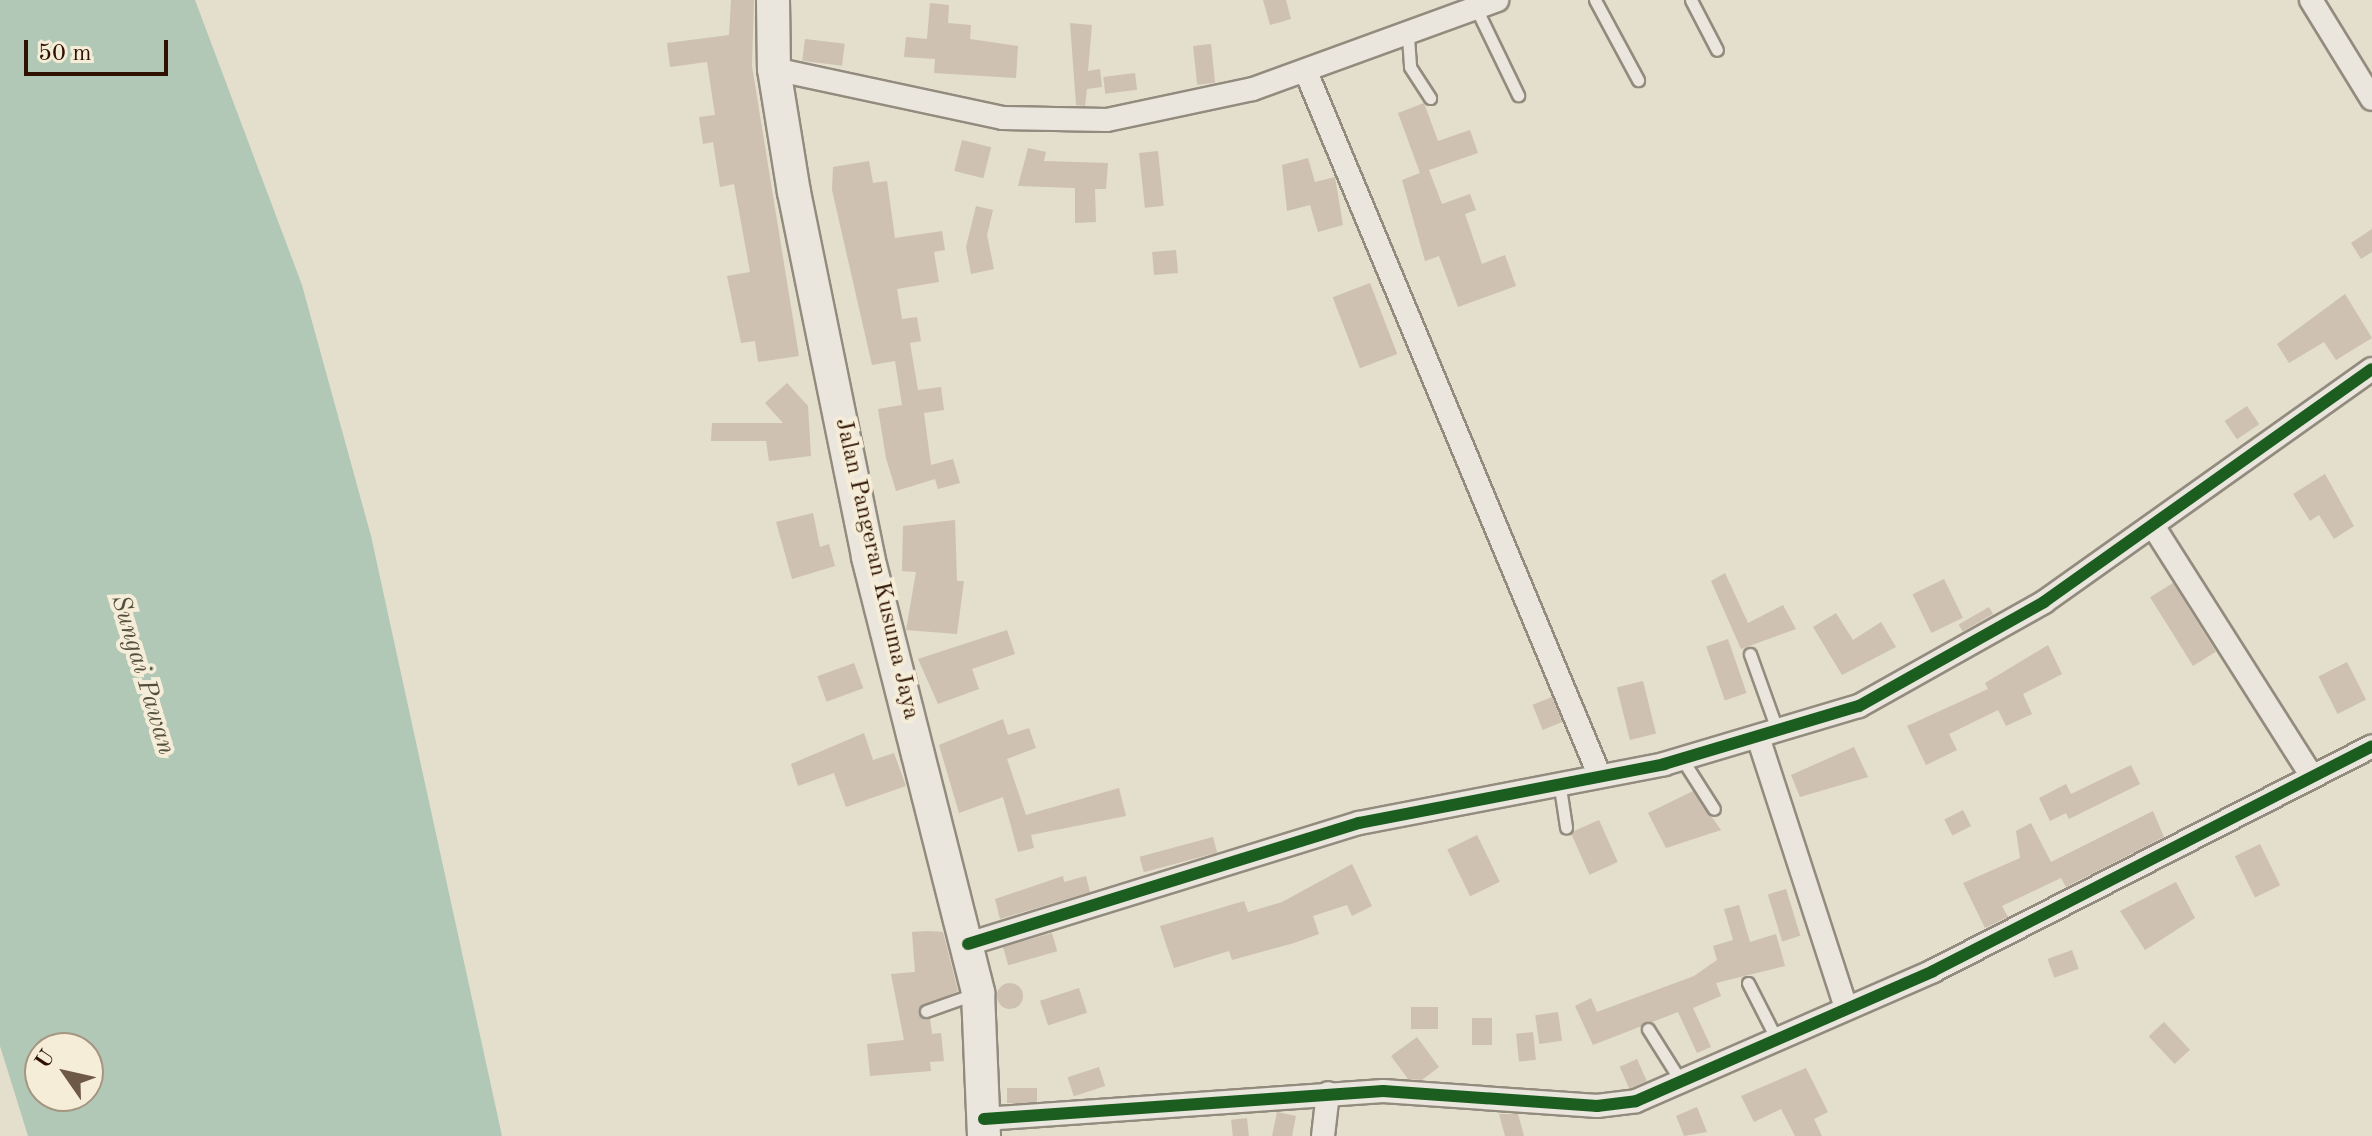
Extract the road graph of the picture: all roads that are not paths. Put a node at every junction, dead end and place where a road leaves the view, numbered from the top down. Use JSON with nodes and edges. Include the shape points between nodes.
{"nodes":[{"id":1,"x":773,"y":0,"type":"edge"},
{"id":2,"x":1497,"y":0,"type":"edge"},
{"id":3,"x":1595,"y":0,"type":"edge"},
{"id":4,"x":1691,"y":0,"type":"edge"},
{"id":5,"x":2311,"y":0,"type":"edge"},
{"id":6,"x":1476,"y":8,"type":"junction"},
{"id":7,"x":1408,"y":37,"type":"junction"},
{"id":8,"x":1717,"y":50,"type":"dead end"},
{"id":9,"x":774,"y":69,"type":"junction"},
{"id":10,"x":1306,"y":72,"type":"junction"},
{"id":11,"x":1638,"y":80,"type":"dead end"},
{"id":12,"x":1518,"y":95,"type":"dead end"},
{"id":13,"x":1430,"y":98,"type":"dead end"},
{"id":14,"x":2372,"y":99,"type":"edge"},
{"id":15,"x":2372,"y":369,"type":"edge"},
{"id":16,"x":2155,"y":529,"type":"junction"},
{"id":17,"x":1750,"y":654,"type":"dead end"},
{"id":18,"x":1768,"y":736,"type":"junction"},
{"id":19,"x":2372,"y":746,"type":"edge"},
{"id":20,"x":1682,"y":759,"type":"junction"},
{"id":21,"x":1599,"y":774,"type":"junction"},
{"id":22,"x":2311,"y":775,"type":"junction"},
{"id":23,"x":1559,"y":781,"type":"junction"},
{"id":24,"x":1714,"y":809,"type":"dead end"},
{"id":25,"x":1566,"y":827,"type":"dead end"},
{"id":26,"x":968,"y":944,"type":"junction"},
{"id":27,"x":1748,"y":983,"type":"dead end"},
{"id":28,"x":978,"y":993,"type":"junction"},
{"id":29,"x":1846,"y":1008,"type":"junction"},
{"id":30,"x":926,"y":1011,"type":"dead end"},
{"id":31,"x":1648,"y":1029,"type":"dead end"},
{"id":32,"x":1777,"y":1040,"type":"junction"},
{"id":33,"x":1683,"y":1084,"type":"junction"},
{"id":34,"x":1328,"y":1093,"type":"junction"},
{"id":35,"x":984,"y":1128,"type":"edge"},
{"id":36,"x":1323,"y":1136,"type":"edge"}],
"edges":[{"from":1,"to":9,"type":"street","name":"Jalan Pangeran Kusuma Jaya"},
{"from":2,"to":6,"type":"street"},
{"from":3,"to":11,"type":"lane"},
{"from":4,"to":8,"type":"lane"},
{"from":5,"to":14,"type":"street"},
{"from":6,"to":7,"type":"street"},
{"from":6,"to":12,"type":"lane"},
{"from":7,"to":10,"type":"street"},
{"from":7,"to":13,"type":"lane","via":[[1410,67]]},
{"from":9,"to":10,"type":"street","via":[[1044,121],[1155,114]]},
{"from":9,"to":26,"type":"street","name":"Jalan Pangeran Kusuma Jaya","via":[[885,633]]},
{"from":10,"to":21,"type":"street"},
{"from":15,"to":16,"type":"street"},
{"from":16,"to":18,"type":"street","via":[[1934,667],[1859,706]]},
{"from":16,"to":22,"type":"street"},
{"from":17,"to":18,"type":"lane"},
{"from":18,"to":20,"type":"street"},
{"from":18,"to":29,"type":"street"},
{"from":19,"to":22,"type":"street"},
{"from":20,"to":21,"type":"street"},
{"from":20,"to":24,"type":"lane"},
{"from":21,"to":23,"type":"street"},
{"from":22,"to":29,"type":"street","via":[[1933,971]]},
{"from":23,"to":25,"type":"lane"},
{"from":23,"to":26,"type":"street","via":[[1359,823]]},
{"from":26,"to":28,"type":"street","name":"Jalan Pangeran Kusuma Jaya"},
{"from":27,"to":32,"type":"lane"},
{"from":28,"to":30,"type":"lane"},
{"from":28,"to":35,"type":"street","name":"Jalan Pangeran Kusuma Jaya"},
{"from":29,"to":32,"type":"street"},
{"from":31,"to":33,"type":"lane"},
{"from":32,"to":33,"type":"street"},
{"from":33,"to":34,"type":"street","via":[[1597,1106],[1439,1092]]},
{"from":34,"to":35,"type":"street"},
{"from":34,"to":36,"type":"street"}]}
